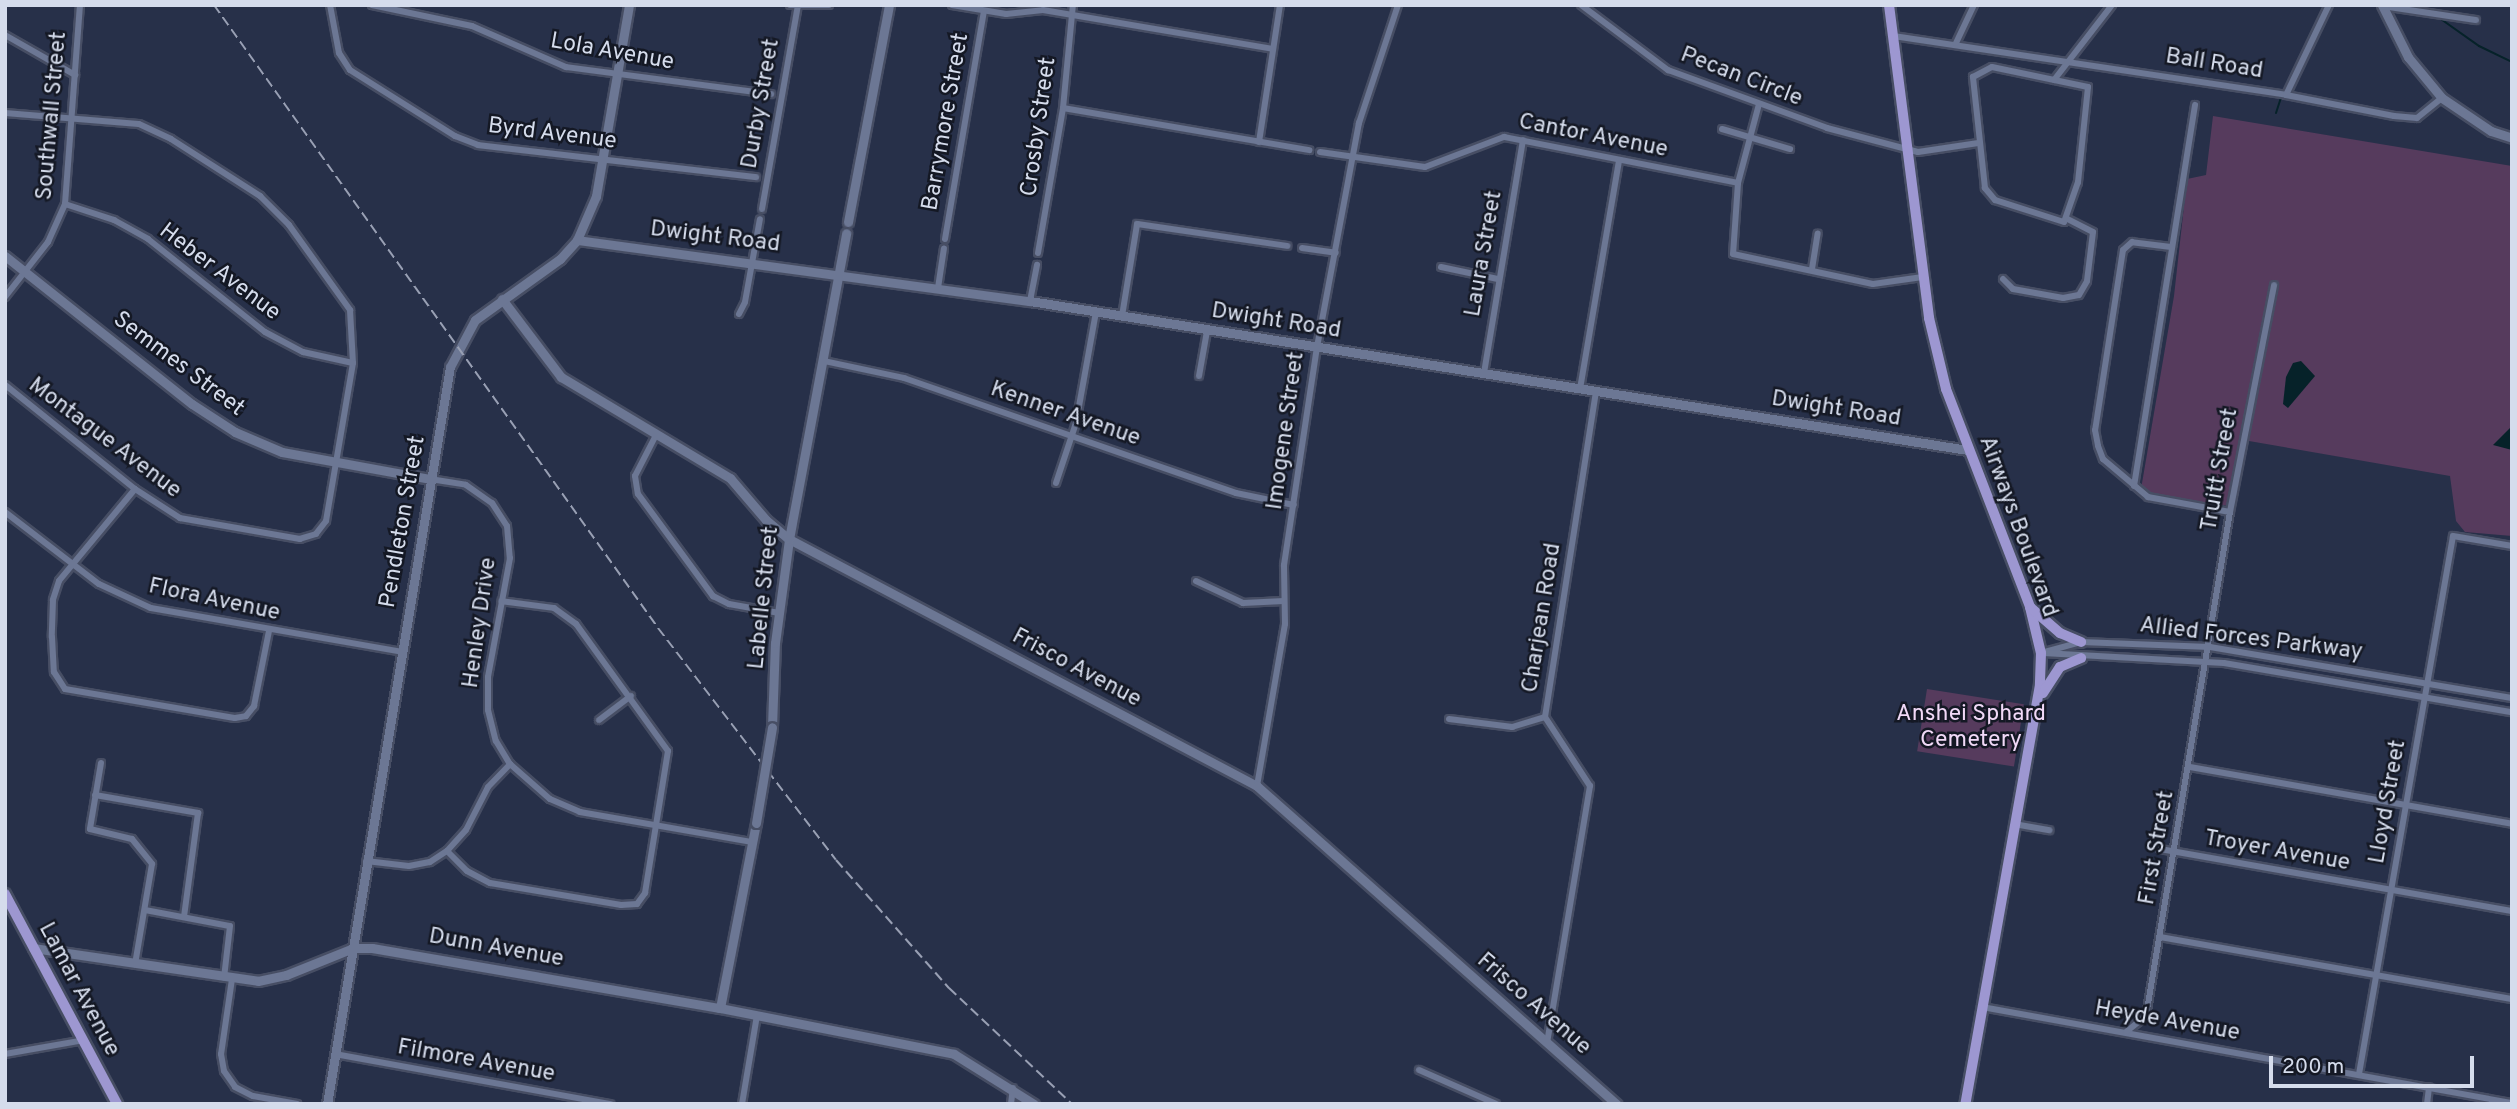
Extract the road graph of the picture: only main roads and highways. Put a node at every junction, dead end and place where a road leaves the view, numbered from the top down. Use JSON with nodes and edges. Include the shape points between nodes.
{"nodes":[{"id":1,"x":1889,"y":5,"type":"edge"},
{"id":2,"x":2030,"y":607,"type":"junction"},
{"id":3,"x":2081,"y":642,"type":"road end"},
{"id":4,"x":2081,"y":658,"type":"road end"},
{"id":5,"x":2036,"y":710,"type":"junction"},
{"id":6,"x":5,"y":894,"type":"edge"},
{"id":7,"x":117,"y":1104,"type":"edge"},
{"id":8,"x":1965,"y":1104,"type":"edge"}],
"edges":[{"from":1,"to":2,"type":"main road","name":"Airways Boulevard","via":[[1923,277],[1946,389]]},
{"from":2,"to":3,"type":"main road","via":[[2060,634]]},
{"from":2,"to":5,"type":"main road","name":"Airways Boulevard","via":[[2041,653]]},
{"from":4,"to":5,"type":"main road","via":[[2050,677]]},
{"from":5,"to":8,"type":"main road","name":"Airways Boulevard"},
{"from":6,"to":7,"type":"main road","name":"Lamar Avenue"}]}
